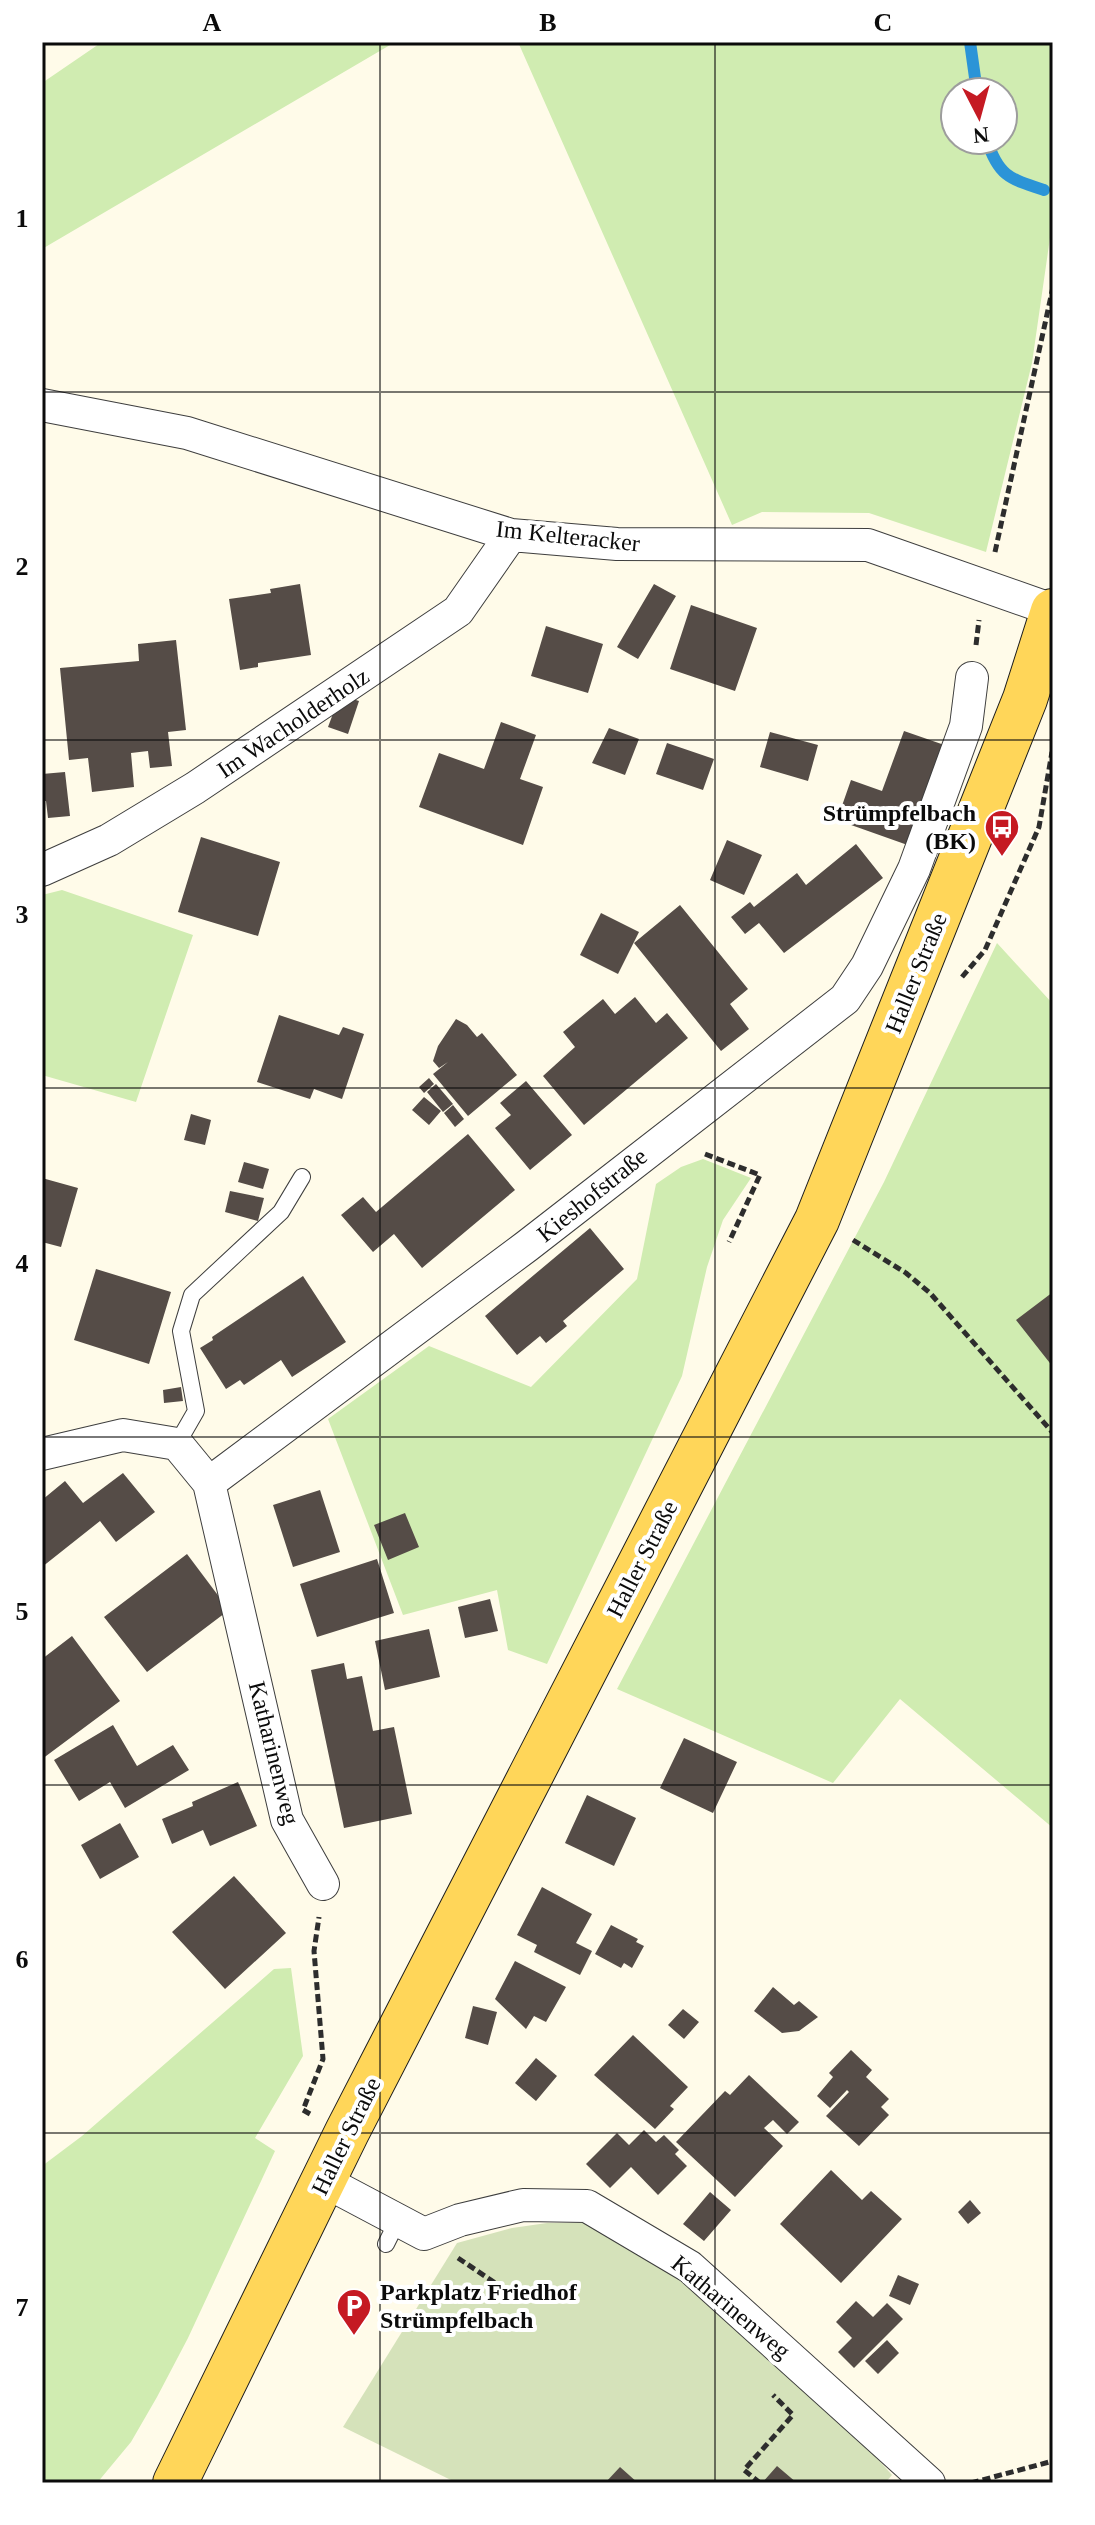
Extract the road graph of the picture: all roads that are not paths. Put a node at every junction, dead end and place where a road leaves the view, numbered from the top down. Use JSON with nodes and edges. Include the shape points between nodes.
{"nodes":[{"id":1,"x":42,"y":405,"type":"edge"},
{"id":2,"x":511,"y":535,"type":"junction"},
{"id":3,"x":1053,"y":610,"type":"edge"},
{"id":4,"x":972,"y":678,"type":"road end"},
{"id":5,"x":42,"y":870,"type":"edge"},
{"id":6,"x":302,"y":1177,"type":"dead end"},
{"id":7,"x":177,"y":1444,"type":"junction"},
{"id":8,"x":42,"y":1454,"type":"edge"},
{"id":9,"x":209,"y":1483,"type":"junction"},
{"id":10,"x":323,"y":1884,"type":"road end"},
{"id":11,"x":324,"y":2181,"type":"junction"},
{"id":12,"x":175,"y":2483,"type":"edge"},
{"id":13,"x":929,"y":2483,"type":"edge"}],
"edges":[{"from":1,"to":2,"type":"street","name":"Im Kelteracker","via":[[187,433]]},
{"from":2,"to":3,"type":"street","name":"Im Kelteracker","via":[[617,544],[868,545]]},
{"from":2,"to":5,"type":"street","name":"Im Wacholderholz","via":[[458,611],[195,788],[109,840]]},
{"from":3,"to":11,"type":"main road","name":"Haller Straße","via":[[1025,699],[817,1220]]},
{"from":4,"to":9,"type":"street","name":"Kieshofstraße","via":[[966,726],[914,869],[845,999]]},
{"from":6,"to":7,"type":"lane","via":[[281,1212],[192,1295],[181,1331],[196,1411]]},
{"from":7,"to":8,"type":"street","via":[[123,1435]]},
{"from":7,"to":9,"type":"street"},
{"from":9,"to":10,"type":"street","name":"Katharinenweg","via":[[287,1820]]},
{"from":11,"to":12,"type":"main road","name":"Haller Straße"},
{"from":11,"to":13,"type":"street","name":"Katharinenweg","via":[[403,2233],[523,2205],[587,2206],[690,2267]]}]}
